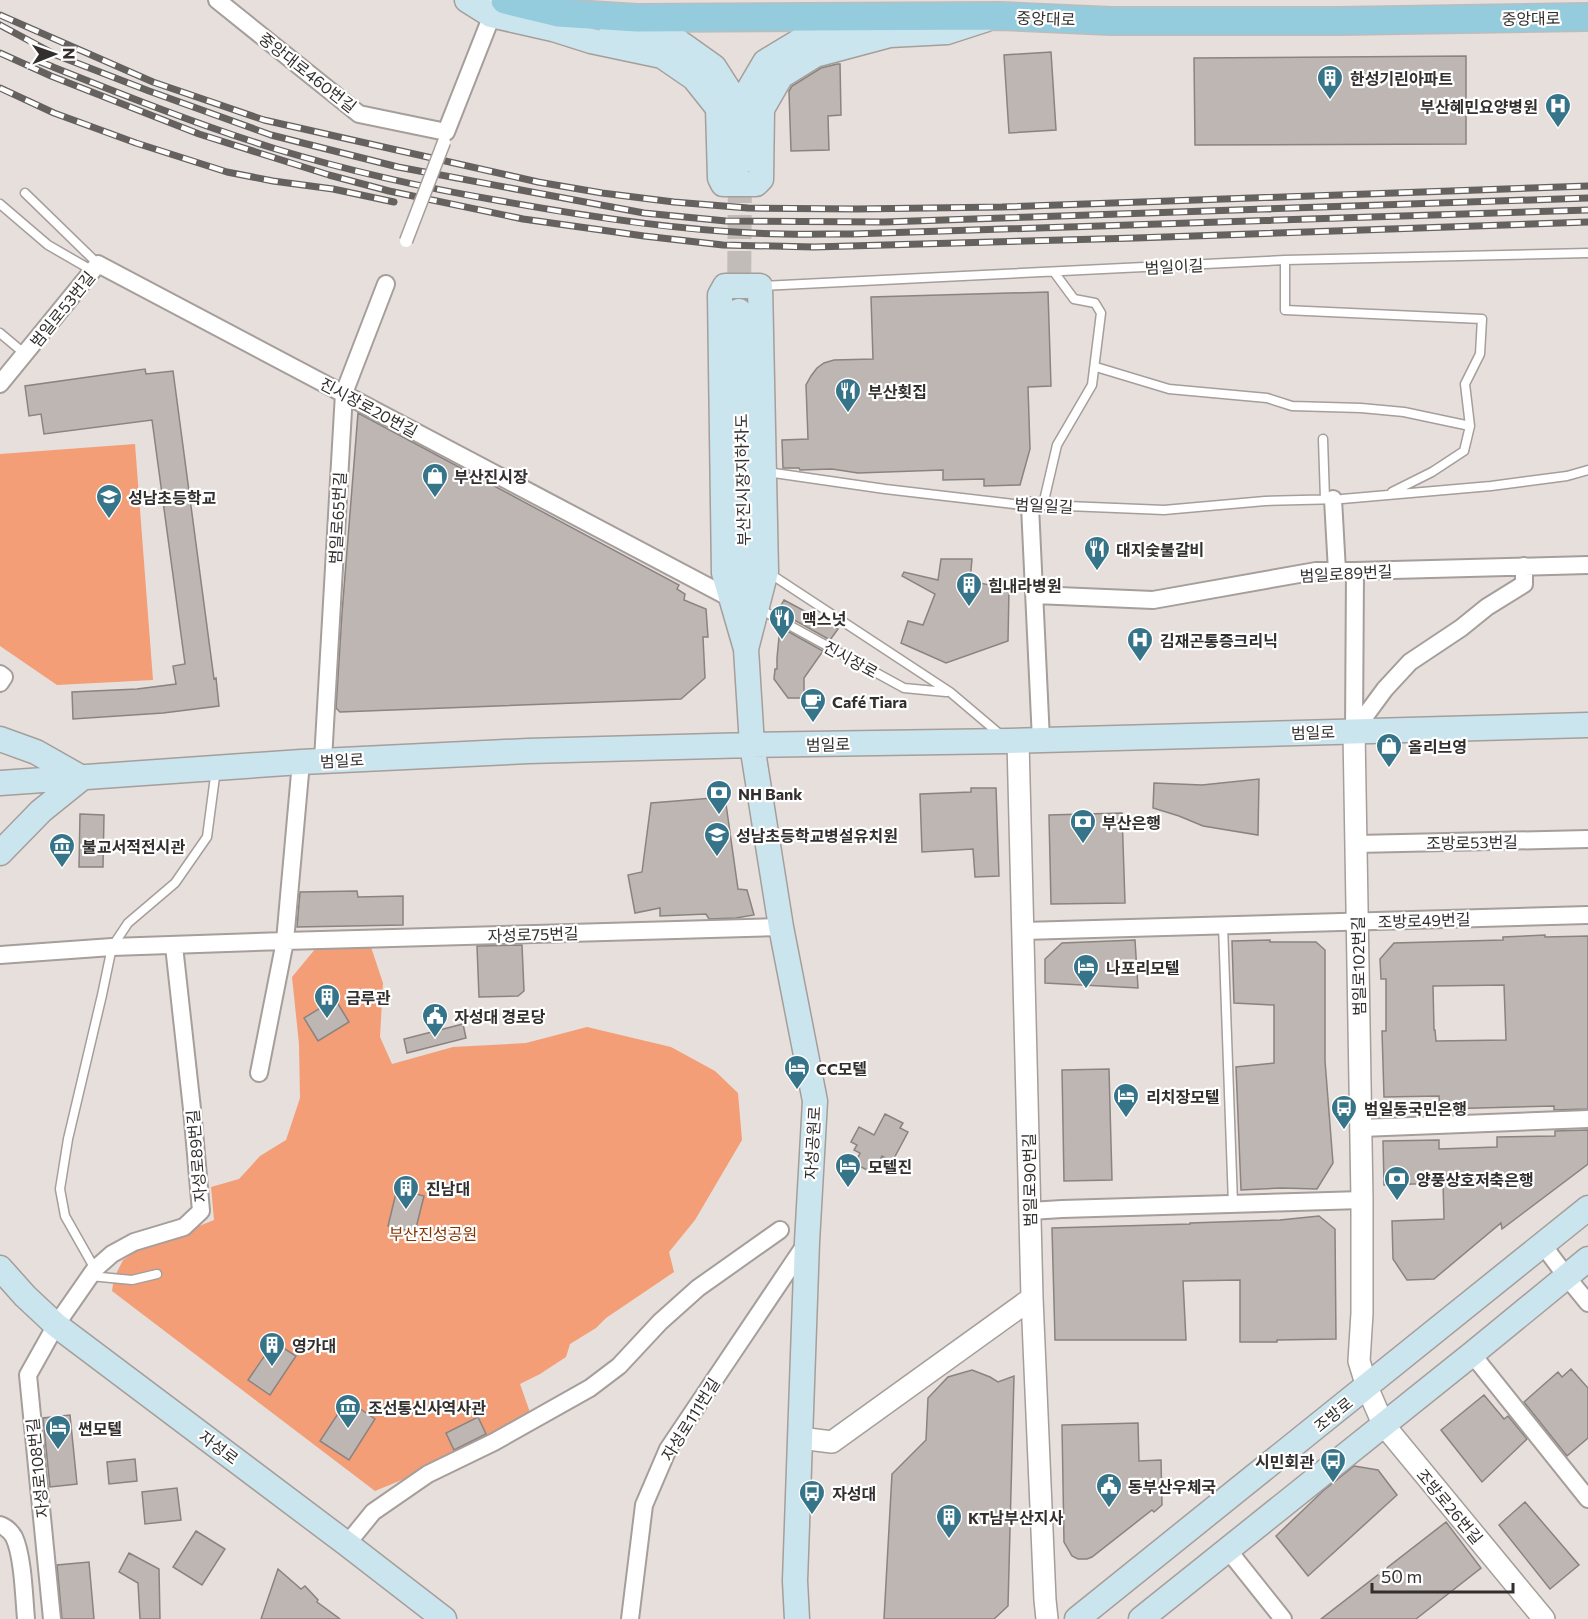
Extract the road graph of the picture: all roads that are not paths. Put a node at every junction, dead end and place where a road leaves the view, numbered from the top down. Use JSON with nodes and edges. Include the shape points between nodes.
{"nodes":[{"id":1,"x":217,"y":0,"type":"edge"},
{"id":2,"x":467,"y":0,"type":"edge"},
{"id":3,"x":498,"y":5,"type":"edge"},
{"id":4,"x":999,"y":16,"type":"junction"},
{"id":5,"x":1588,"y":17,"type":"edge"},
{"id":6,"x":553,"y":28,"type":"junction"},
{"id":7,"x":890,"y":35,"type":"junction"},
{"id":8,"x":740,"y":105,"type":"junction"},
{"id":9,"x":444,"y":142,"type":"dead end"},
{"id":10,"x":740,"y":163,"type":"tunnel mouth"},
{"id":11,"x":25,"y":193,"type":"dead end"},
{"id":12,"x":0,"y":204,"type":"edge"},
{"id":13,"x":406,"y":241,"type":"dead end"},
{"id":14,"x":1588,"y":254,"type":"edge"},
{"id":15,"x":1285,"y":260,"type":"junction"},
{"id":16,"x":96,"y":267,"type":"junction"},
{"id":17,"x":1054,"y":272,"type":"junction"},
{"id":18,"x":386,"y":284,"type":"dead end"},
{"id":19,"x":760,"y":286,"type":"junction"},
{"id":20,"x":739,"y":311,"type":"tunnel mouth"},
{"id":21,"x":0,"y":333,"type":"edge"},
{"id":22,"x":25,"y":355,"type":"junction"},
{"id":23,"x":1095,"y":368,"type":"junction"},
{"id":24,"x":0,"y":384,"type":"edge"},
{"id":25,"x":344,"y":393,"type":"junction"},
{"id":26,"x":1470,"y":426,"type":"junction"},
{"id":27,"x":1323,"y":439,"type":"dead end"},
{"id":28,"x":1588,"y":470,"type":"edge"},
{"id":29,"x":764,"y":472,"type":"junction"},
{"id":30,"x":1386,"y":495,"type":"junction"},
{"id":31,"x":1329,"y":499,"type":"junction"},
{"id":32,"x":1037,"y":505,"type":"junction"},
{"id":33,"x":1588,"y":564,"type":"edge"},
{"id":34,"x":1524,"y":566,"type":"junction"},
{"id":35,"x":1337,"y":571,"type":"junction"},
{"id":36,"x":1355,"y":571,"type":"junction"},
{"id":37,"x":766,"y":572,"type":"junction"},
{"id":38,"x":1035,"y":596,"type":"junction"},
{"id":39,"x":730,"y":598,"type":"junction"},
{"id":40,"x":757,"y":607,"type":"junction"},
{"id":41,"x":746,"y":649,"type":"junction"},
{"id":42,"x":0,"y":674,"type":"edge"},
{"id":43,"x":0,"y":683,"type":"edge"},
{"id":44,"x":950,"y":692,"type":"junction"},
{"id":45,"x":1588,"y":725,"type":"edge"},
{"id":46,"x":1354,"y":731,"type":"junction"},
{"id":47,"x":0,"y":739,"type":"edge"},
{"id":48,"x":1022,"y":740,"type":"junction"},
{"id":49,"x":752,"y":745,"type":"junction"},
{"id":50,"x":312,"y":761,"type":"junction"},
{"id":51,"x":216,"y":767,"type":"junction"},
{"id":52,"x":82,"y":778,"type":"junction"},
{"id":53,"x":0,"y":783,"type":"edge"},
{"id":54,"x":1588,"y":839,"type":"edge"},
{"id":55,"x":1356,"y":844,"type":"junction"},
{"id":56,"x":0,"y":853,"type":"edge"},
{"id":57,"x":1588,"y":915,"type":"edge"},
{"id":58,"x":1357,"y":922,"type":"junction"},
{"id":59,"x":1223,"y":926,"type":"junction"},
{"id":60,"x":781,"y":927,"type":"junction"},
{"id":61,"x":1023,"y":931,"type":"junction"},
{"id":62,"x":285,"y":941,"type":"junction"},
{"id":63,"x":174,"y":946,"type":"junction"},
{"id":64,"x":112,"y":947,"type":"junction"},
{"id":65,"x":0,"y":955,"type":"edge"},
{"id":66,"x":259,"y":1073,"type":"dead end"},
{"id":67,"x":1588,"y":1119,"type":"edge"},
{"id":68,"x":1361,"y":1128,"type":"junction"},
{"id":69,"x":1362,"y":1200,"type":"junction"},
{"id":70,"x":1233,"y":1203,"type":"junction"},
{"id":71,"x":1588,"y":1208,"type":"edge"},
{"id":72,"x":1030,"y":1211,"type":"junction"},
{"id":73,"x":780,"y":1230,"type":"dead end"},
{"id":74,"x":807,"y":1242,"type":"junction"},
{"id":75,"x":1543,"y":1245,"type":"junction"},
{"id":76,"x":1588,"y":1259,"type":"edge"},
{"id":77,"x":0,"y":1268,"type":"edge"},
{"id":78,"x":92,"y":1272,"type":"junction"},
{"id":79,"x":158,"y":1274,"type":"dead end"},
{"id":80,"x":1566,"y":1276,"type":"junction"},
{"id":81,"x":1032,"y":1298,"type":"junction"},
{"id":82,"x":1588,"y":1303,"type":"edge"},
{"id":83,"x":56,"y":1325,"type":"junction"},
{"id":84,"x":1472,"y":1354,"type":"junction"},
{"id":85,"x":1367,"y":1387,"type":"junction"},
{"id":86,"x":1383,"y":1425,"type":"junction"},
{"id":87,"x":800,"y":1438,"type":"junction"},
{"id":88,"x":1588,"y":1499,"type":"edge"},
{"id":89,"x":0,"y":1525,"type":"edge"},
{"id":90,"x":347,"y":1544,"type":"junction"},
{"id":91,"x":1228,"y":1550,"type":"junction"},
{"id":92,"x":795,"y":1581,"type":"junction"},
{"id":93,"x":26,"y":1619,"type":"edge"},
{"id":94,"x":52,"y":1619,"type":"edge"},
{"id":95,"x":444,"y":1619,"type":"edge"},
{"id":96,"x":630,"y":1619,"type":"edge"},
{"id":97,"x":788,"y":1619,"type":"edge"},
{"id":98,"x":797,"y":1619,"type":"edge"},
{"id":99,"x":1047,"y":1619,"type":"edge"},
{"id":100,"x":1077,"y":1619,"type":"edge"},
{"id":101,"x":1141,"y":1619,"type":"edge"},
{"id":102,"x":1283,"y":1619,"type":"edge"},
{"id":103,"x":1544,"y":1619,"type":"edge"}],
"edges":[{"from":1,"to":3,"type":"street","name":"중앙대로460번길","via":[[359,114],[446,132]]},
{"from":2,"to":3,"type":"main road"},
{"from":3,"to":4,"type":"main road","name":"중앙대로","via":[[637,18]]},
{"from":3,"to":6,"type":"main road"},
{"from":4,"to":5,"type":"main road","name":"중앙대로","via":[[1111,21]]},
{"from":4,"to":7,"type":"main road","via":[[947,32]]},
{"from":6,"to":7,"type":"main road","via":[[591,41],[662,56],[694,78],[718,108],[723,184],[756,184],[761,179],[762,109],[781,76],[815,55]]},
{"from":6,"to":8,"type":"main road","via":[[669,35],[714,68]]},
{"from":7,"to":8,"type":"main road","via":[[813,33],[765,62]]},
{"from":8,"to":10,"type":"main road"},
{"from":9,"to":13,"type":"street","bridge":true},
{"from":11,"to":16,"type":"lane","name":"진시장로20번길"},
{"from":12,"to":16,"type":"lane","via":[[48,245]]},
{"from":14,"to":15,"type":"lane","name":"범일이길"},
{"from":15,"to":17,"type":"lane","name":"범일이길"},
{"from":15,"to":26,"type":"lane","via":[[1285,310],[1482,319],[1480,354],[1465,384]]},
{"from":16,"to":22,"type":"street","name":"범일로53번길"},
{"from":16,"to":25,"type":"street","name":"진시장로20번길"},
{"from":17,"to":19,"type":"lane","name":"범일이길"},
{"from":17,"to":23,"type":"lane","via":[[1074,299],[1095,303],[1101,313]]},
{"from":18,"to":25,"type":"street","name":"범일로65번길"},
{"from":19,"to":29,"type":"main road"},
{"from":19,"to":39,"type":"main road","via":[[725,286],[720,295],[724,573]]},
{"from":20,"to":41,"type":"main road","name":"부산진시장지하차도"},
{"from":21,"to":22,"type":"lane","name":"범일로53번길"},
{"from":22,"to":24,"type":"street","name":"범일로53번길"},
{"from":23,"to":26,"type":"lane","via":[[1169,389],[1267,398],[1292,406],[1404,412]]},
{"from":23,"to":32,"type":"lane","via":[[1092,385],[1057,445]]},
{"from":25,"to":39,"type":"street","name":"진시장로20번길"},
{"from":25,"to":50,"type":"street","name":"범일로65번길"},
{"from":26,"to":30,"type":"lane","via":[[1464,451]]},
{"from":27,"to":31,"type":"lane"},
{"from":28,"to":30,"type":"lane","name":"범일일길","via":[[1491,486]]},
{"from":29,"to":32,"type":"lane","name":"범일일길"},
{"from":29,"to":37,"type":"main road"},
{"from":30,"to":31,"type":"lane","name":"범일일길"},
{"from":31,"to":32,"type":"lane","name":"범일일길","via":[[1164,510]]},
{"from":31,"to":35,"type":"street"},
{"from":32,"to":38,"type":"street"},
{"from":33,"to":34,"type":"street","name":"범일로89번길"},
{"from":34,"to":36,"type":"street","name":"범일로89번길"},
{"from":34,"to":46,"type":"street","name":"범일로","via":[[1524,584],[1410,663]]},
{"from":35,"to":36,"type":"street","name":"범일로89번길"},
{"from":35,"to":38,"type":"street","name":"범일로89번길","via":[[1316,571],[1153,600]]},
{"from":36,"to":46,"type":"street"},
{"from":37,"to":40,"type":"main road"},
{"from":37,"to":44,"type":"lane"},
{"from":38,"to":48,"type":"street"},
{"from":39,"to":41,"type":"main road"},
{"from":40,"to":41,"type":"main road"},
{"from":40,"to":44,"type":"lane","name":"진시장로","via":[[904,688]]},
{"from":41,"to":49,"type":"main road"},
{"from":42,"to":43,"type":"street","via":[[4,677]]},
{"from":44,"to":48,"type":"lane"},
{"from":45,"to":46,"type":"main road","name":"범일로"},
{"from":46,"to":48,"type":"main road","name":"범일로"},
{"from":46,"to":55,"type":"street","name":"범일로102번길"},
{"from":47,"to":52,"type":"main road","via":[[36,752]]},
{"from":48,"to":49,"type":"main road","name":"범일로"},
{"from":48,"to":61,"type":"street","name":"범일로90번길"},
{"from":49,"to":50,"type":"main road","name":"범일로"},
{"from":49,"to":60,"type":"main road","name":"자성공원로"},
{"from":50,"to":51,"type":"main road","name":"범일로"},
{"from":50,"to":62,"type":"street","name":"범일로"},
{"from":51,"to":52,"type":"main road","name":"범일로"},
{"from":51,"to":64,"type":"lane","via":[[207,837],[175,883],[128,923]]},
{"from":52,"to":53,"type":"main road","name":"범일로"},
{"from":52,"to":56,"type":"main road","via":[[41,811]]},
{"from":54,"to":55,"type":"street","name":"조방로53번길"},
{"from":55,"to":58,"type":"street","name":"범일로102번길"},
{"from":57,"to":58,"type":"street","name":"조방로49번길"},
{"from":58,"to":59,"type":"street","name":"조방로49번길"},
{"from":58,"to":68,"type":"street","name":"범일로102번길"},
{"from":59,"to":61,"type":"street","name":"조방로49번길"},
{"from":59,"to":70,"type":"lane"},
{"from":60,"to":62,"type":"street","name":"자성로75번길"},
{"from":60,"to":74,"type":"main road","name":"자성공원로","via":[[815,1101]]},
{"from":61,"to":72,"type":"street","name":"범일로90번길"},
{"from":62,"to":63,"type":"street","name":"자성로75번길"},
{"from":62,"to":66,"type":"street"},
{"from":63,"to":64,"type":"street","name":"자성로75번길"},
{"from":63,"to":78,"type":"street","name":"자성로89번길","via":[[201,1211],[184,1227],[134,1242],[112,1254]]},
{"from":64,"to":65,"type":"street","name":"자성로75번길"},
{"from":64,"to":78,"type":"lane","via":[[60,1189],[65,1216]]},
{"from":67,"to":68,"type":"street"},
{"from":68,"to":69,"type":"street","name":"범일로102번길"},
{"from":69,"to":70,"type":"street"},
{"from":69,"to":85,"type":"street","name":"범일로102번길","via":[[1359,1361]]},
{"from":70,"to":72,"type":"street"},
{"from":71,"to":75,"type":"main road","name":"조방로"},
{"from":72,"to":81,"type":"street","name":"범일로90번길"},
{"from":73,"to":90,"type":"street","via":[[691,1294],[619,1366],[590,1388],[428,1474],[373,1512]]},
{"from":74,"to":87,"type":"main road","name":"자성공원로"},
{"from":74,"to":96,"type":"street","name":"자성로111번길","via":[[668,1449],[644,1505]]},
{"from":75,"to":80,"type":"street"},
{"from":75,"to":85,"type":"main road","name":"조방로"},
{"from":76,"to":80,"type":"main road"},
{"from":77,"to":83,"type":"main road","name":"자성로"},
{"from":78,"to":79,"type":"lane","via":[[132,1280]]},
{"from":78,"to":83,"type":"street","name":"자성로89번길"},
{"from":80,"to":82,"type":"street"},
{"from":80,"to":84,"type":"main road"},
{"from":81,"to":87,"type":"street","via":[[832,1442]]},
{"from":81,"to":99,"type":"street","name":"범일로90번길"},
{"from":83,"to":90,"type":"main road","name":"자성로"},
{"from":83,"to":94,"type":"street","name":"자성로108번길","via":[[28,1375]]},
{"from":84,"to":86,"type":"main road"},
{"from":84,"to":88,"type":"street"},
{"from":85,"to":86,"type":"street","name":"조방로26번길"},
{"from":85,"to":100,"type":"main road","name":"조방로"},
{"from":86,"to":91,"type":"main road"},
{"from":86,"to":103,"type":"street","name":"조방로26번길"},
{"from":87,"to":92,"type":"main road","name":"자성공원로"},
{"from":89,"to":93,"type":"street","via":[[13,1535],[19,1550]]},
{"from":90,"to":95,"type":"main road","name":"자성로"},
{"from":91,"to":101,"type":"main road"},
{"from":91,"to":102,"type":"street"},
{"from":92,"to":97,"type":"main road","name":"자성공원로"},
{"from":92,"to":98,"type":"main road","name":"자성공원로"}]}
